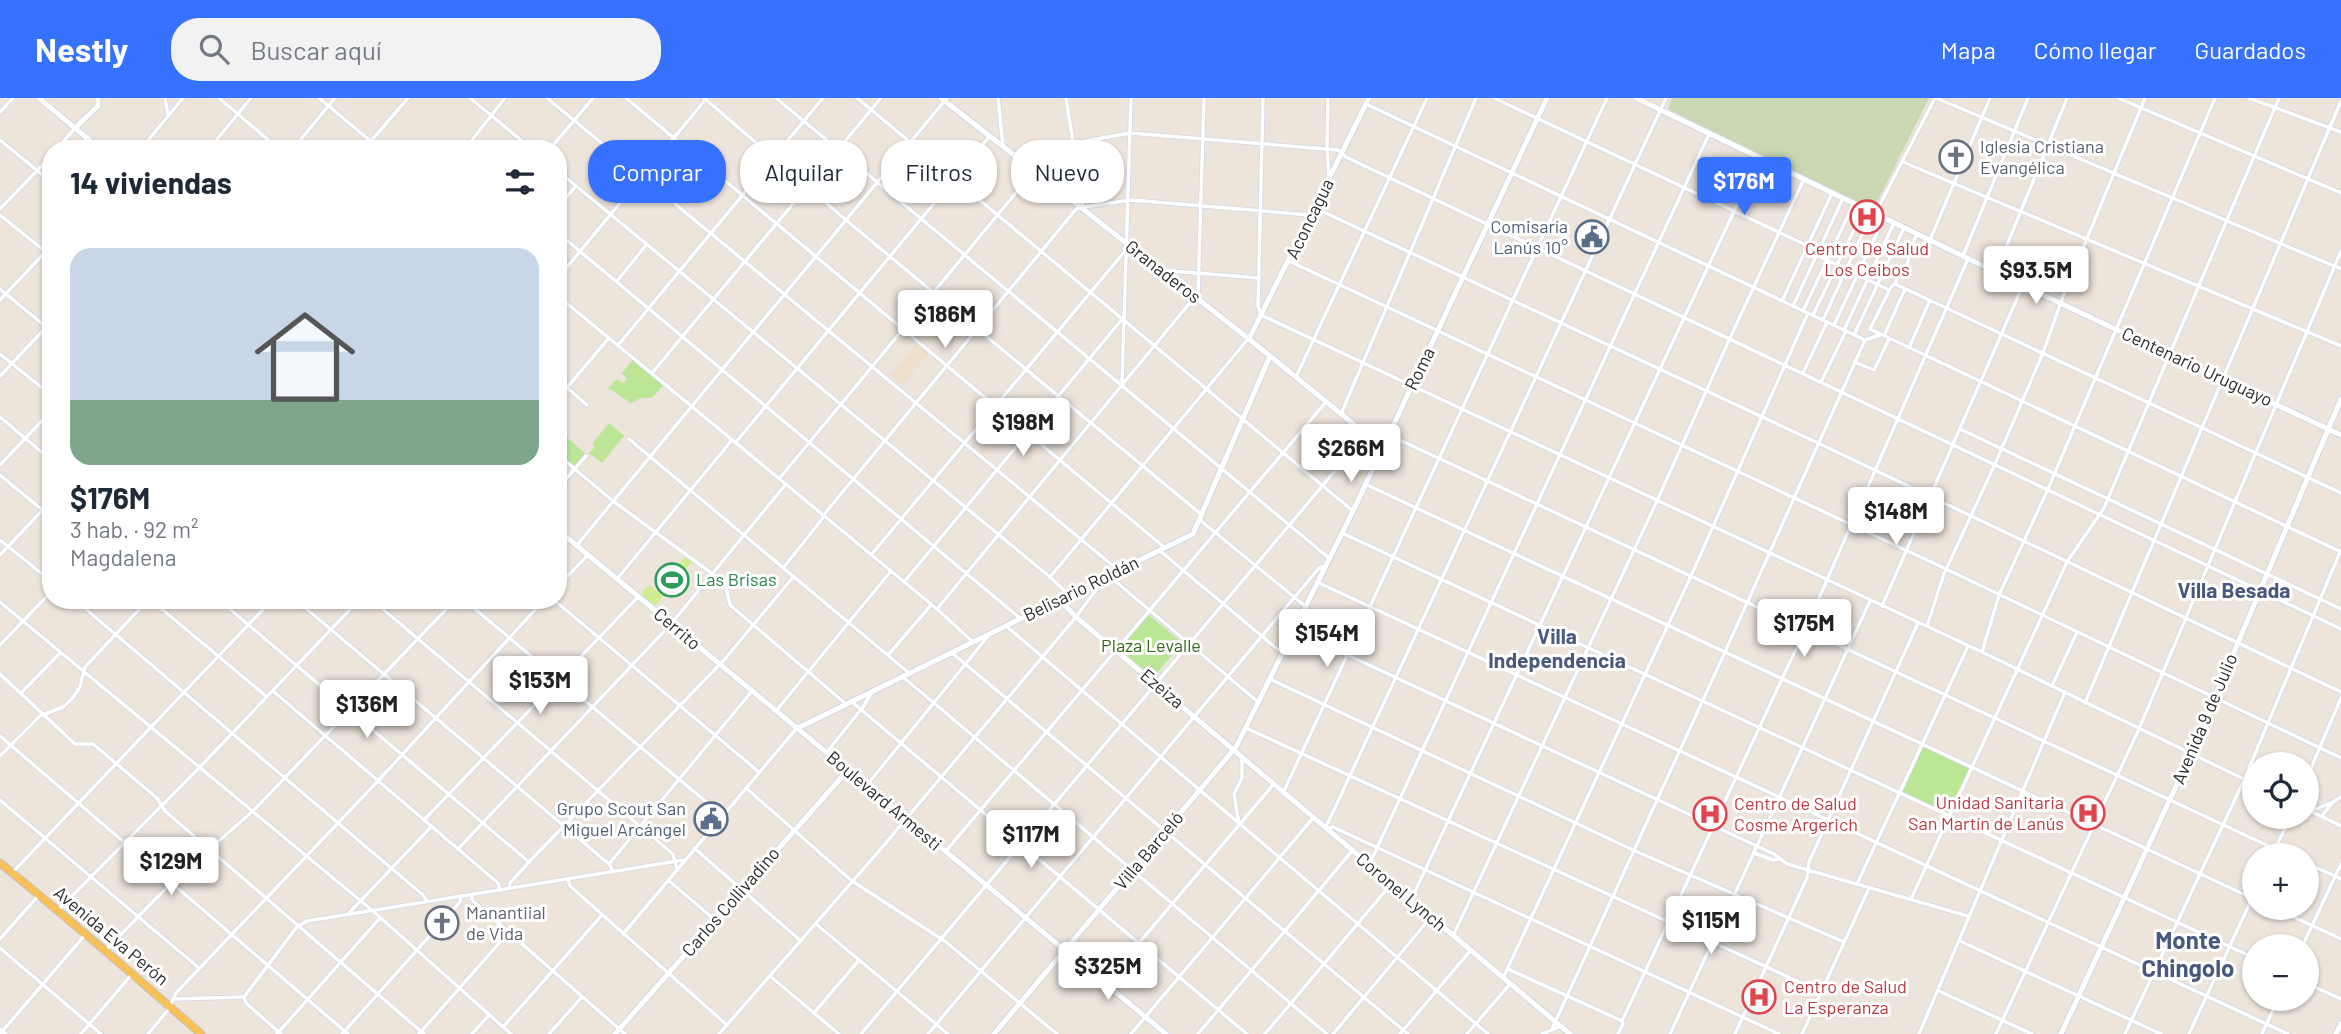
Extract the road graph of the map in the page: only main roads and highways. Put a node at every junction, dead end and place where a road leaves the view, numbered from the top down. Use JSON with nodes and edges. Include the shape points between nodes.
{"nodes":[{"id":1,"x":0,"y":863,"type":"edge"},
{"id":2,"x":201,"y":1034,"type":"edge"}],
"edges":[{"from":1,"to":2,"type":"main road","name":"Avenida Eva Perón","via":[[171,1002]]}]}
